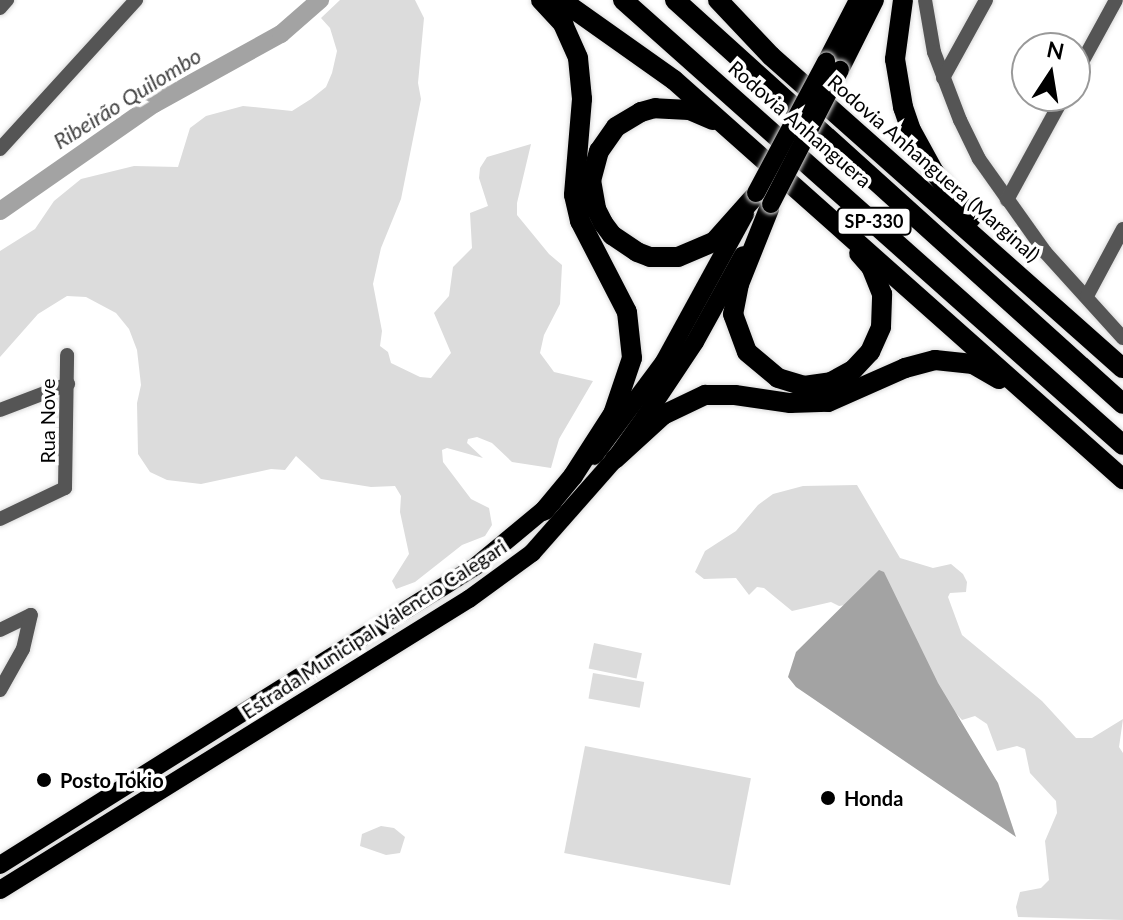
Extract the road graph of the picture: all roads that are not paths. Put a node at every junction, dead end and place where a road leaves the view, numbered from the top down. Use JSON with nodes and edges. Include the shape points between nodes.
{"nodes":[{"id":1,"x":7,"y":0,"type":"edge"},
{"id":2,"x":136,"y":0,"type":"edge"},
{"id":3,"x":541,"y":0,"type":"edge"},
{"id":4,"x":561,"y":0,"type":"edge"},
{"id":5,"x":623,"y":0,"type":"edge"},
{"id":6,"x":675,"y":0,"type":"edge"},
{"id":7,"x":718,"y":0,"type":"edge"},
{"id":8,"x":858,"y":0,"type":"edge"},
{"id":9,"x":875,"y":0,"type":"edge"},
{"id":10,"x":903,"y":0,"type":"edge"},
{"id":11,"x":925,"y":0,"type":"edge"},
{"id":12,"x":986,"y":0,"type":"edge"},
{"id":13,"x":1116,"y":0,"type":"edge"},
{"id":14,"x":0,"y":8,"type":"edge"},
{"id":15,"x":1091,"y":46,"type":"edge"},
{"id":16,"x":833,"y":66,"type":"junction"},
{"id":17,"x":943,"y":78,"type":"junction"},
{"id":18,"x":1055,"y":112,"type":"edge"},
{"id":19,"x":751,"y":146,"type":"junction"},
{"id":20,"x":0,"y":149,"type":"edge"},
{"id":21,"x":811,"y":200,"type":"junction"},
{"id":22,"x":1007,"y":200,"type":"junction"},
{"id":23,"x":762,"y":201,"type":"junction"},
{"id":24,"x":1123,"y":229,"type":"edge"},
{"id":25,"x":999,"y":256,"type":"junction"},
{"id":26,"x":1087,"y":296,"type":"junction"},
{"id":27,"x":1123,"y":338,"type":"edge"},
{"id":28,"x":67,"y":355,"type":"dead end"},
{"id":29,"x":1123,"y":368,"type":"edge"},
{"id":30,"x":68,"y":384,"type":"junction"},
{"id":31,"x":1123,"y":404,"type":"edge"},
{"id":32,"x":0,"y":410,"type":"edge"},
{"id":33,"x":1048,"y":411,"type":"junction"},
{"id":34,"x":1123,"y":445,"type":"edge"},
{"id":35,"x":615,"y":459,"type":"junction"},
{"id":36,"x":1123,"y":479,"type":"edge"},
{"id":37,"x":544,"y":511,"type":"junction"},
{"id":38,"x":0,"y":519,"type":"edge"},
{"id":39,"x":0,"y":630,"type":"edge"},
{"id":40,"x":0,"y":690,"type":"edge"},
{"id":41,"x":0,"y":865,"type":"edge"},
{"id":42,"x":0,"y":890,"type":"edge"}],
"edges":[{"from":1,"to":14,"type":"street"},
{"from":2,"to":20,"type":"street"},
{"from":3,"to":37,"type":"highway","via":[[563,24],[578,58],[582,99],[574,195],[580,221],[627,312],[632,350],[630,374],[613,414]]},
{"from":4,"to":19,"type":"highway","via":[[674,80]]},
{"from":5,"to":34,"type":"highway","name":"Rodovia Anhanguera","number":"SP-330"},
{"from":6,"to":31,"type":"highway","name":"Rodovia Anhanguera","number":"SP-330"},
{"from":7,"to":25,"type":"highway","name":"Rodovia Anhanguera (Marginal)","via":[[771,56]]},
{"from":8,"to":16,"type":"main road"},
{"from":9,"to":16,"type":"main road"},
{"from":10,"to":25,"type":"highway","via":[[895,59],[911,130],[934,172]]},
{"from":11,"to":17,"type":"street"},
{"from":12,"to":17,"type":"street"},
{"from":13,"to":15,"type":"street"},
{"from":16,"to":23,"type":"main road","bridge":true},
{"from":17,"to":22,"type":"street","via":[[979,159]]},
{"from":18,"to":22,"type":"street"},
{"from":19,"to":21,"type":"highway"},
{"from":19,"to":23,"type":"highway","via":[[697,112],[655,108],[628,118],[606,137],[593,165],[596,209],[612,235],[650,257],[678,257],[714,242]]},
{"from":21,"to":23,"type":"highway","via":[[820,218],[871,267],[882,294],[881,327],[870,352],[843,377],[819,385],[790,383],[766,372],[747,352],[736,329],[735,297]]},
{"from":21,"to":33,"type":"highway"},
{"from":22,"to":26,"type":"street","via":[[1045,252]]},
{"from":23,"to":35,"type":"main road","name":"Estrada Municipal Valencio Calegari","via":[[695,342]]},
{"from":23,"to":37,"type":"main road","name":"Estrada Municipal Valencio Calegari","via":[[646,390]]},
{"from":24,"to":26,"type":"street"},
{"from":25,"to":29,"type":"highway","name":"Rodovia Anhanguera (Marginal)"},
{"from":26,"to":27,"type":"street"},
{"from":28,"to":30,"type":"street","name":"Rua Nove"},
{"from":30,"to":32,"type":"street"},
{"from":30,"to":38,"type":"street","name":"Rua Nove","via":[[65,488]]},
{"from":33,"to":35,"type":"highway","via":[[973,364],[935,360],[828,402],[718,394],[692,398],[663,415]]},
{"from":33,"to":36,"type":"highway"},
{"from":35,"to":42,"type":"main road","name":"Estrada Municipal Valencio Calegari","via":[[532,553],[502,577]]},
{"from":37,"to":41,"type":"main road","name":"Estrada Municipal Valencio Calegari","via":[[501,549],[410,610]]},
{"from":39,"to":40,"type":"street","via":[[31,615],[23,649]]}]}
